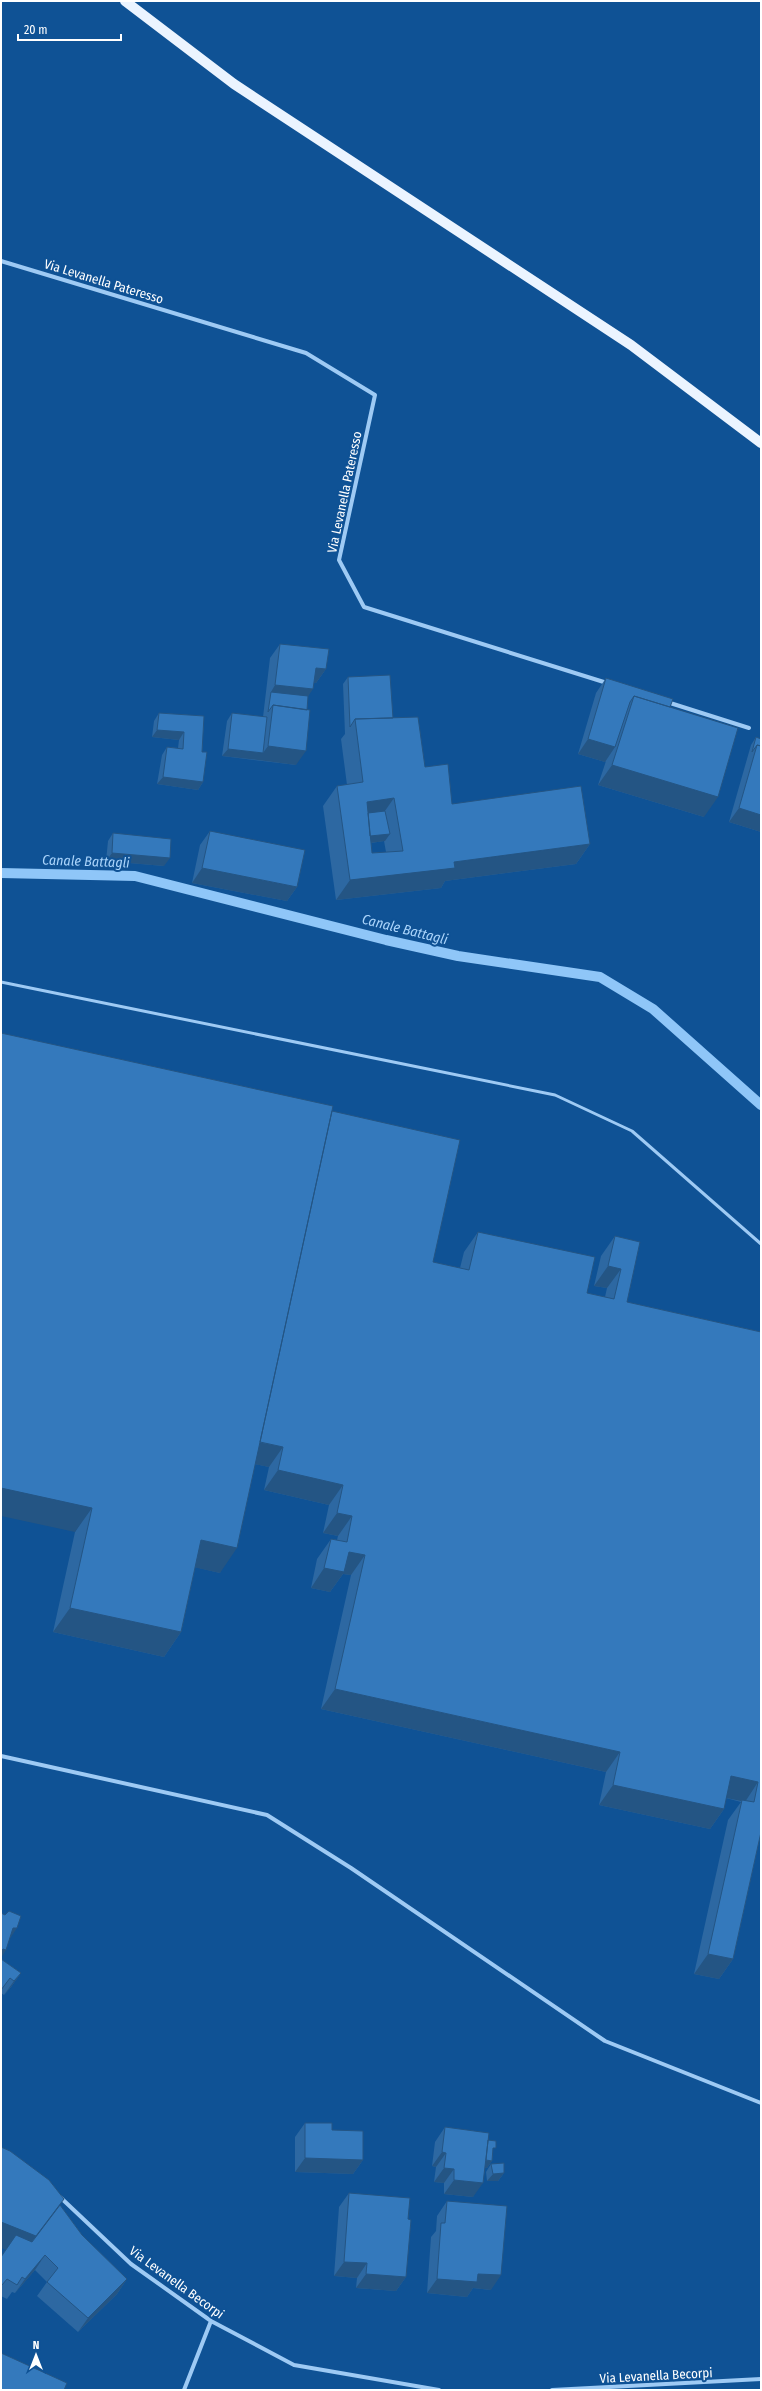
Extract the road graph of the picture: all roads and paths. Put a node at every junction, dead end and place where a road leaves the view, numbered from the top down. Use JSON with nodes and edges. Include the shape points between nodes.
{"nodes":[{"id":1,"x":125,"y":1,"type":"edge"},
{"id":2,"x":1,"y":261,"type":"edge"},
{"id":3,"x":761,"y":443,"type":"edge"},
{"id":4,"x":613,"y":685,"type":"edge"},
{"id":5,"x":658,"y":699,"type":"edge"},
{"id":6,"x":749,"y":728,"type":"dead end"},
{"id":7,"x":1,"y":982,"type":"edge"},
{"id":8,"x":761,"y":1244,"type":"edge"},
{"id":9,"x":1,"y":1756,"type":"edge"},
{"id":10,"x":761,"y":2103,"type":"edge"},
{"id":11,"x":58,"y":2196,"type":"edge"},
{"id":12,"x":211,"y":2321,"type":"junction"},
{"id":13,"x":761,"y":2379,"type":"edge"},
{"id":14,"x":184,"y":2390,"type":"edge"},
{"id":15,"x":439,"y":2390,"type":"edge"},
{"id":16,"x":552,"y":2390,"type":"edge"}],
"edges":[{"from":1,"to":3,"type":"main road","via":[[234,84],[631,345]]},
{"from":2,"to":4,"type":"street","name":"Via Levanella Pateresso","via":[[306,353],[375,395],[339,560],[364,607]]},
{"from":5,"to":6,"type":"street"},
{"from":7,"to":8,"type":"lane","via":[[555,1095],[632,1131]]},
{"from":9,"to":10,"type":"street","via":[[267,1815],[351,1868],[605,2041]]},
{"from":11,"to":12,"type":"street","name":"Via Levanella Becorpi","via":[[132,2264]]},
{"from":12,"to":14,"type":"street"},
{"from":12,"to":15,"type":"street","name":"Via Levanella Becorpi","via":[[294,2365]]},
{"from":13,"to":16,"type":"street","name":"Via Levanella Becorpi"}]}
